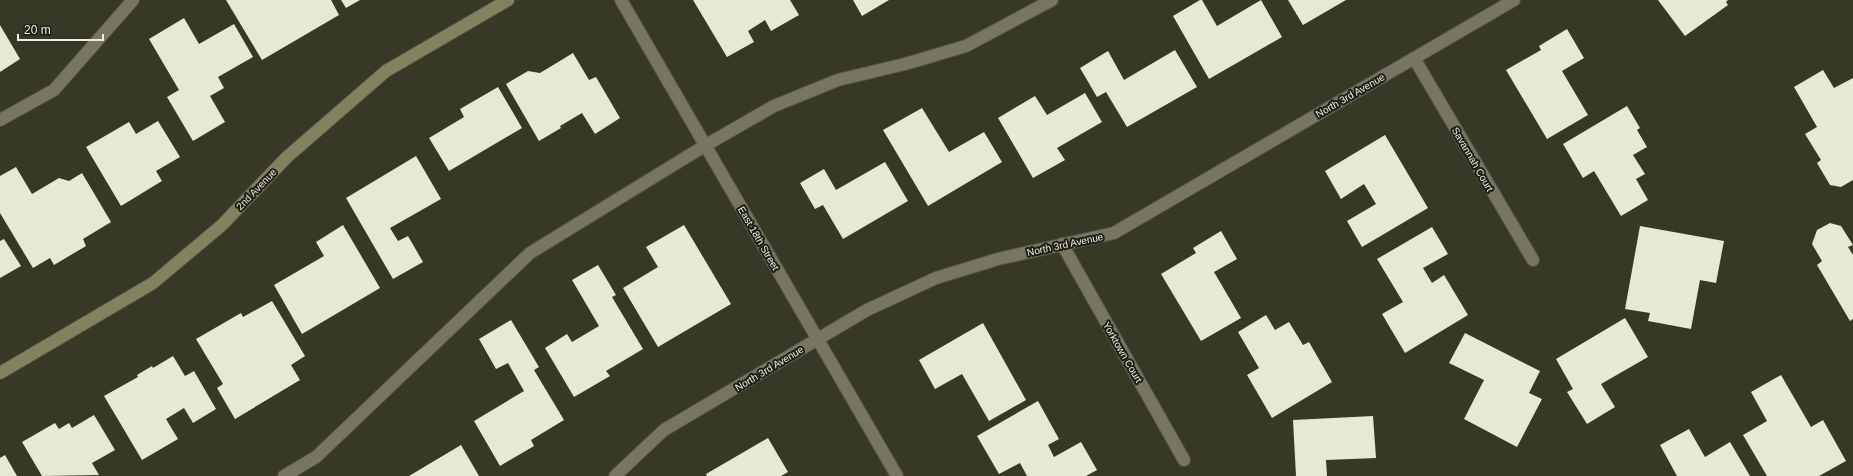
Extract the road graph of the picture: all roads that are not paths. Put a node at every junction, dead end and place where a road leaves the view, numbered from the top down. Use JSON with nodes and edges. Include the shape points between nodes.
{"nodes":[{"id":1,"x":133,"y":0,"type":"edge"},
{"id":2,"x":508,"y":0,"type":"edge"},
{"id":3,"x":621,"y":0,"type":"edge"},
{"id":4,"x":1052,"y":0,"type":"edge"},
{"id":5,"x":1514,"y":0,"type":"edge"},
{"id":6,"x":1414,"y":58,"type":"junction"},
{"id":7,"x":0,"y":120,"type":"edge"},
{"id":8,"x":706,"y":146,"type":"junction"},
{"id":9,"x":1062,"y":244,"type":"junction"},
{"id":10,"x":1533,"y":260,"type":"dead end"},
{"id":11,"x":818,"y":339,"type":"junction"},
{"id":12,"x":0,"y":372,"type":"edge"},
{"id":13,"x":1184,"y":460,"type":"dead end"},
{"id":14,"x":284,"y":476,"type":"edge"},
{"id":15,"x":615,"y":476,"type":"edge"},
{"id":16,"x":897,"y":476,"type":"edge"}],
"edges":[{"from":1,"to":7,"type":"street","via":[[54,90]]},
{"from":2,"to":12,"type":"street","name":"2nd Avenue","via":[[386,71],[287,157],[222,225],[153,283]]},
{"from":3,"to":8,"type":"street","name":"East 18th Street"},
{"from":4,"to":8,"type":"street","via":[[966,46],[838,80],[774,106]]},
{"from":5,"to":6,"type":"street","name":"North 3rd Avenue"},
{"from":6,"to":9,"type":"street","name":"North 3rd Avenue","via":[[1114,233]]},
{"from":6,"to":10,"type":"street","name":"Savannah Court"},
{"from":8,"to":11,"type":"street","name":"East 18th Street"},
{"from":8,"to":14,"type":"street","via":[[530,253],[316,457]]},
{"from":9,"to":11,"type":"street","name":"North 3rd Avenue","via":[[998,259],[936,278],[866,310]]},
{"from":9,"to":13,"type":"street","name":"Yorktown Court"},
{"from":11,"to":15,"type":"street","name":"North 3rd Avenue","via":[[664,430]]},
{"from":11,"to":16,"type":"street","name":"East 18th Street"}]}
